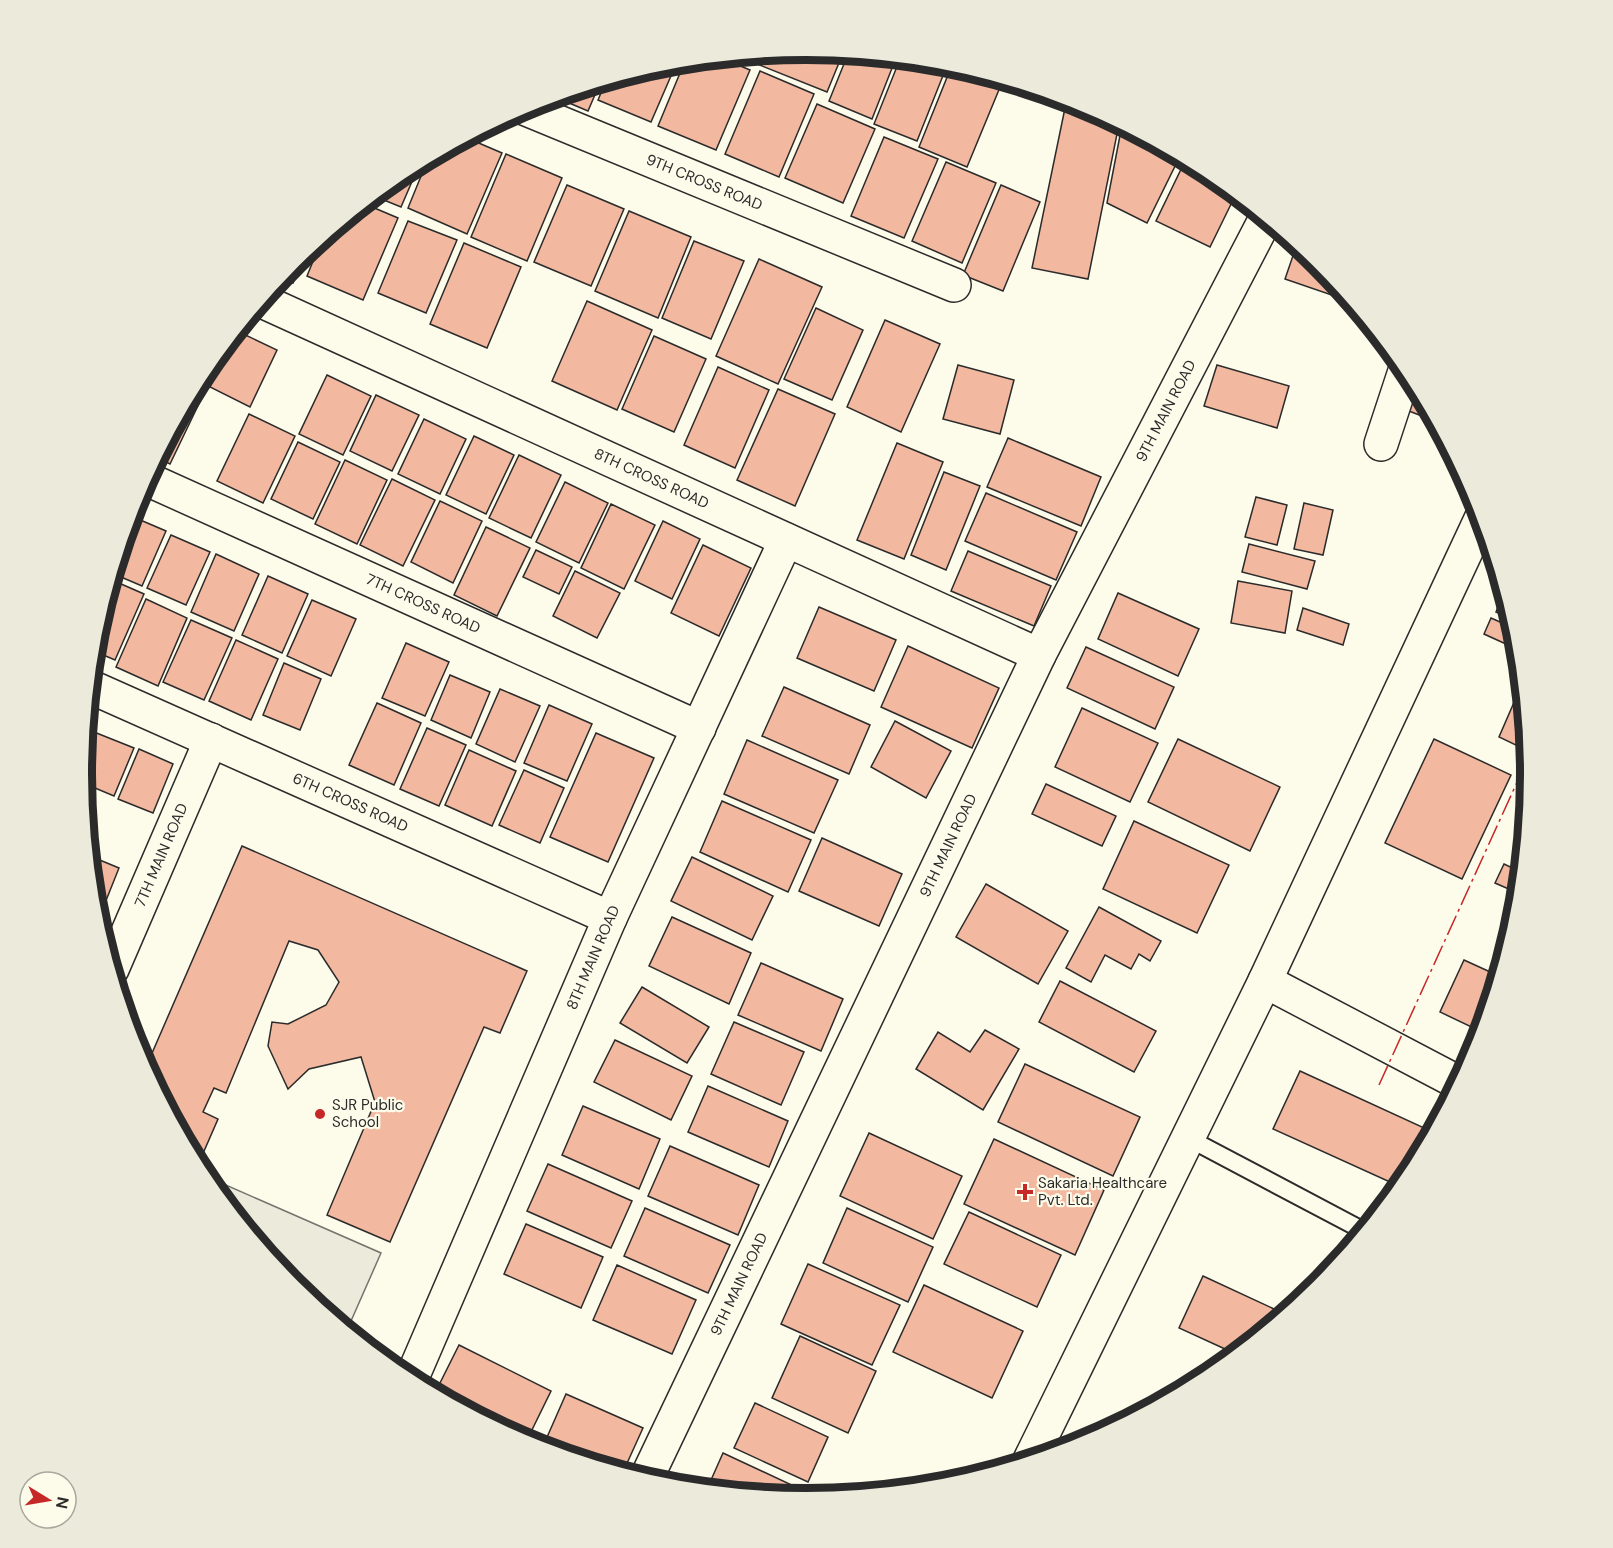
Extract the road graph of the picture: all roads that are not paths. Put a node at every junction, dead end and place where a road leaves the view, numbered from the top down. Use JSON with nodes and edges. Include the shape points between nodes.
{"nodes":[{"id":1,"x":536,"y":113,"type":"edge"},
{"id":2,"x":1262,"y":225,"type":"edge"},
{"id":3,"x":954,"y":285,"type":"dead end"},
{"id":4,"x":269,"y":304,"type":"edge"},
{"id":5,"x":1402,"y":380,"type":"edge"},
{"id":6,"x":1381,"y":444,"type":"dead end"},
{"id":7,"x":155,"y":483,"type":"edge"},
{"id":8,"x":1477,"y":528,"type":"edge"},
{"id":9,"x":786,"y":540,"type":"junction"},
{"id":10,"x":1039,"y":655,"type":"junction"},
{"id":11,"x":98,"y":690,"type":"edge"},
{"id":12,"x":699,"y":728,"type":"junction"},
{"id":13,"x":211,"y":740,"type":"junction"},
{"id":14,"x":610,"y":918,"type":"junction"},
{"id":15,"x":117,"y":958,"type":"edge"},
{"id":16,"x":1265,"y":981,"type":"junction"},
{"id":17,"x":1452,"y":1079,"type":"edge"},
{"id":18,"x":1188,"y":1138,"type":"junction"},
{"id":19,"x":1358,"y":1228,"type":"edge"},
{"id":20,"x":415,"y":1371,"type":"edge"},
{"id":21,"x":1035,"y":1450,"type":"edge"},
{"id":22,"x":650,"y":1470,"type":"edge"}],
"edges":[{"from":1,"to":3,"type":"street","name":"9TH CROSS ROAD"},
{"from":2,"to":10,"type":"street","name":"9TH MAIN ROAD"},
{"from":4,"to":9,"type":"street","name":"8TH CROSS ROAD"},
{"from":5,"to":6,"type":"street"},
{"from":7,"to":12,"type":"street","name":"7TH CROSS ROAD"},
{"from":8,"to":16,"type":"street"},
{"from":9,"to":10,"type":"street","name":"8TH CROSS ROAD"},
{"from":9,"to":12,"type":"street","name":"8TH MAIN ROAD"},
{"from":10,"to":22,"type":"street","name":"9TH MAIN ROAD"},
{"from":11,"to":13,"type":"street","name":"6TH CROSS ROAD"},
{"from":12,"to":14,"type":"street","name":"8TH MAIN ROAD"},
{"from":13,"to":14,"type":"street","name":"6TH CROSS ROAD"},
{"from":13,"to":15,"type":"street","name":"7TH MAIN ROAD"},
{"from":14,"to":20,"type":"street","name":"8TH MAIN ROAD"},
{"from":16,"to":17,"type":"street"},
{"from":16,"to":18,"type":"street"},
{"from":18,"to":19,"type":"lane"},
{"from":18,"to":21,"type":"street"}]}
